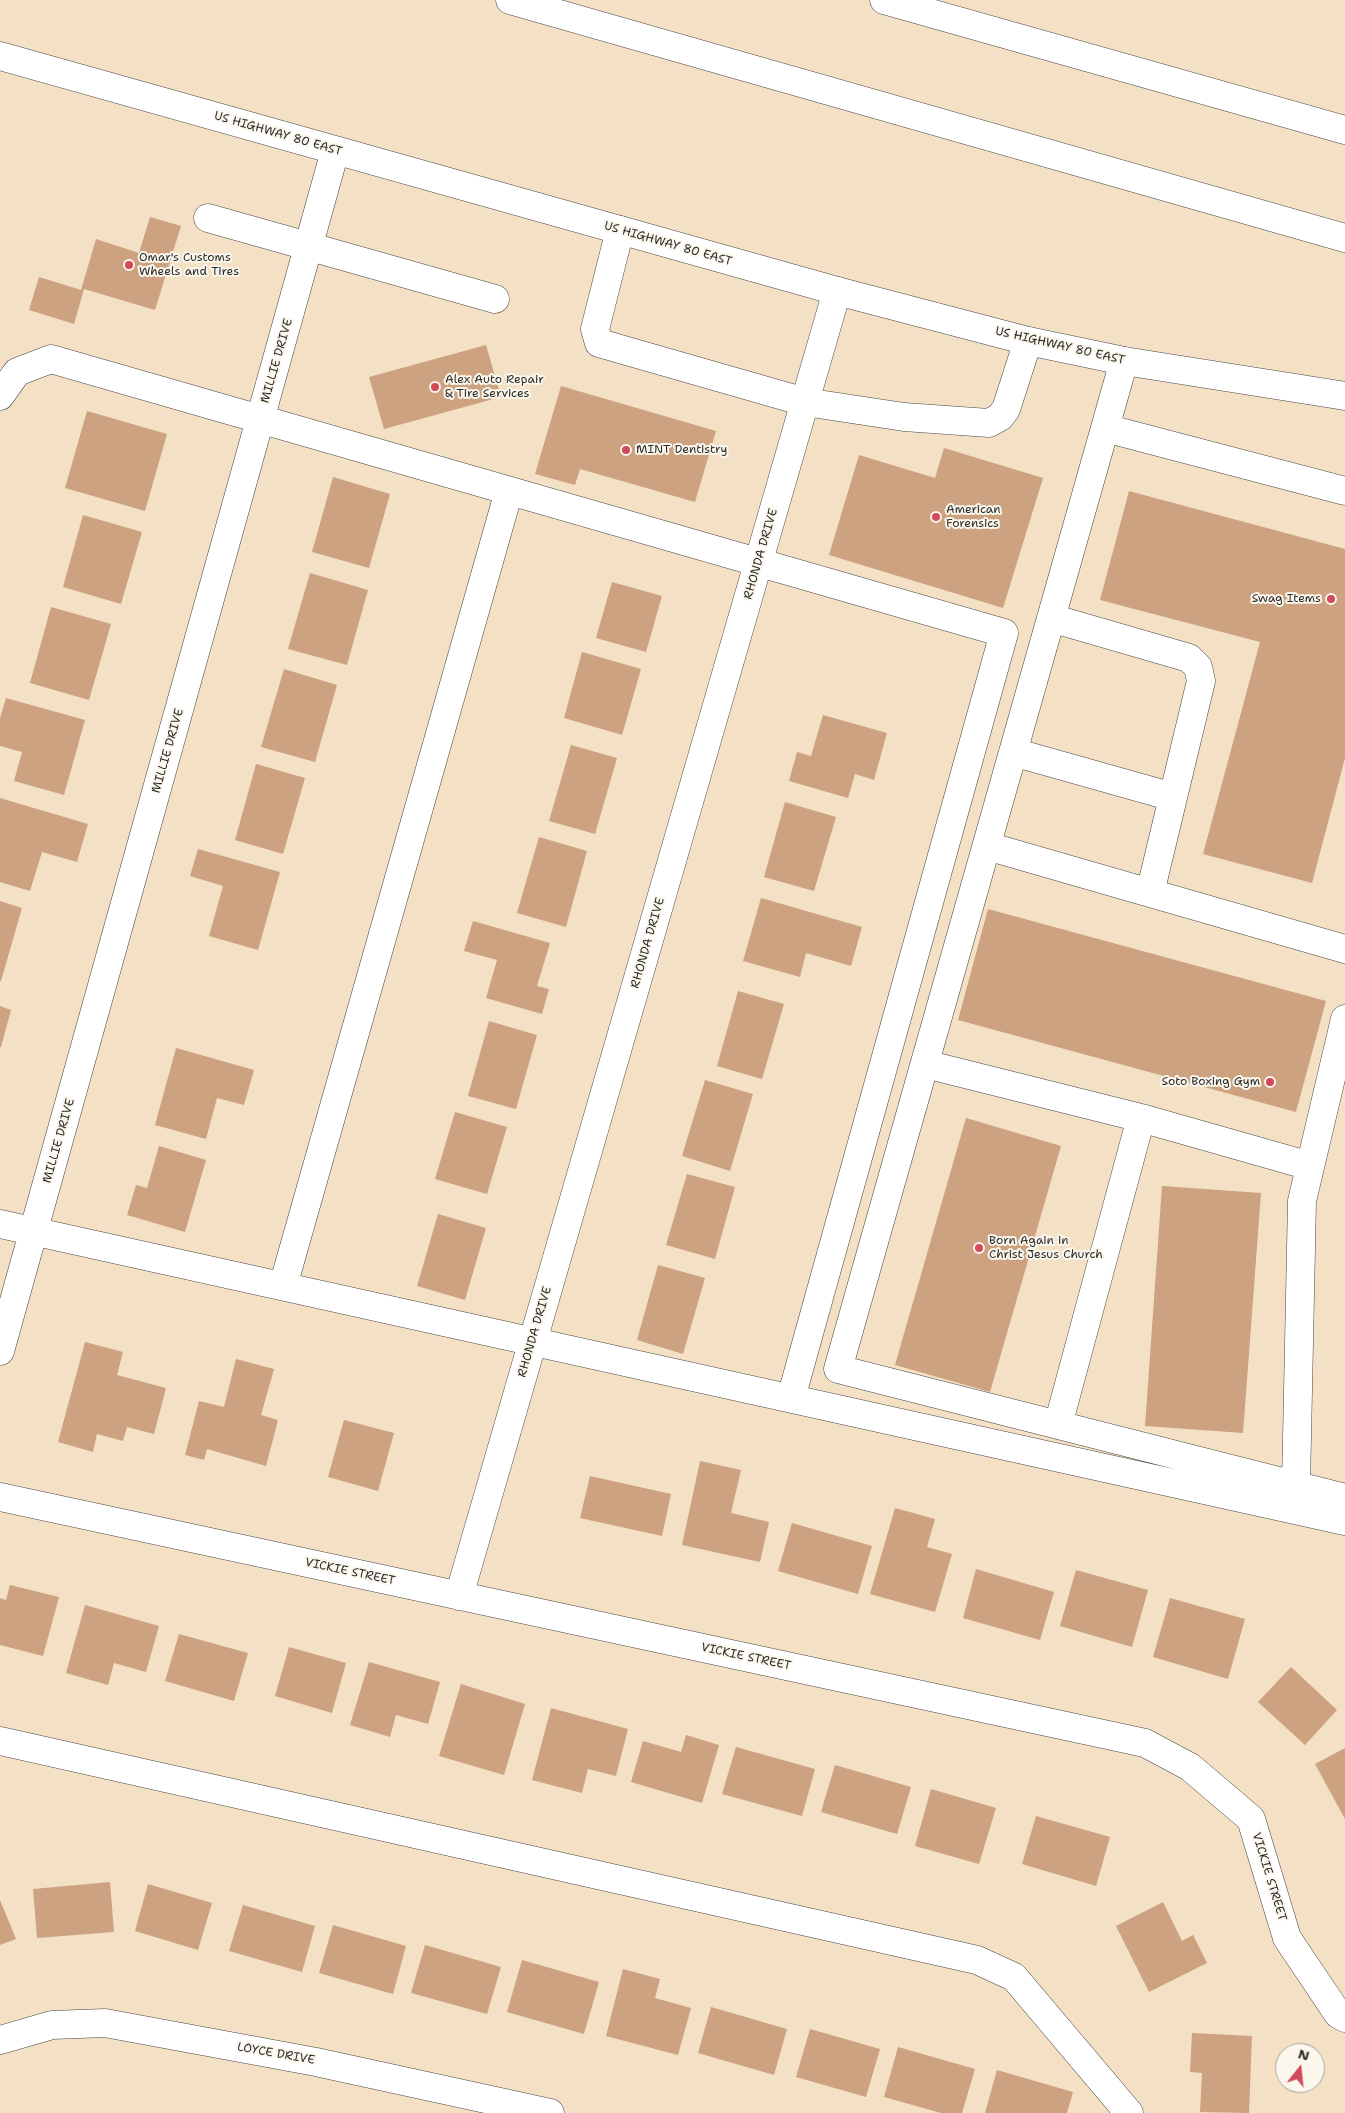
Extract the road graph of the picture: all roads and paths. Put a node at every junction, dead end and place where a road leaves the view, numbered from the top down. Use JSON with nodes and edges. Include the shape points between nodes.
{"nodes":[{"id":1,"x":510,"y":0,"type":"edge"},
{"id":2,"x":884,"y":0,"type":"edge"},
{"id":3,"x":0,"y":56,"type":"edge"},
{"id":4,"x":1345,"y":130,"type":"edge"},
{"id":5,"x":336,"y":150,"type":"junction"},
{"id":6,"x":208,"y":218,"type":"dead end"},
{"id":7,"x":620,"y":230,"type":"junction"},
{"id":8,"x":1345,"y":238,"type":"edge"},
{"id":9,"x":308,"y":246,"type":"junction"},
{"id":10,"x":837,"y":291,"type":"junction"},
{"id":11,"x":495,"y":299,"type":"dead end"},
{"id":12,"x":1028,"y":340,"type":"junction"},
{"id":13,"x":1124,"y":361,"type":"junction"},
{"id":14,"x":0,"y":396,"type":"edge"},
{"id":15,"x":1345,"y":396,"type":"edge"},
{"id":16,"x":805,"y":402,"type":"junction"},
{"id":17,"x":260,"y":419,"type":"junction"},
{"id":18,"x":1105,"y":428,"type":"junction"},
{"id":19,"x":509,"y":491,"type":"junction"},
{"id":20,"x":1345,"y":491,"type":"edge"},
{"id":21,"x":758,"y":562,"type":"junction"},
{"id":22,"x":1051,"y":618,"type":"junction"},
{"id":23,"x":1013,"y":752,"type":"junction"},
{"id":24,"x":1173,"y":797,"type":"junction"},
{"id":25,"x":987,"y":846,"type":"junction"},
{"id":26,"x":1150,"y":893,"type":"junction"},
{"id":27,"x":1345,"y":949,"type":"edge"},
{"id":28,"x":1345,"y":1019,"type":"edge"},
{"id":29,"x":925,"y":1064,"type":"junction"},
{"id":30,"x":1141,"y":1118,"type":"junction"},
{"id":31,"x":1310,"y":1166,"type":"junction"},
{"id":32,"x":0,"y":1224,"type":"edge"},
{"id":33,"x":34,"y":1231,"type":"junction"},
{"id":34,"x":283,"y":1286,"type":"junction"},
{"id":35,"x":533,"y":1340,"type":"junction"},
{"id":36,"x":0,"y":1352,"type":"edge"},
{"id":37,"x":791,"y":1398,"type":"junction"},
{"id":38,"x":1058,"y":1425,"type":"junction"},
{"id":39,"x":1296,"y":1485,"type":"junction"},
{"id":40,"x":0,"y":1497,"type":"edge"},
{"id":41,"x":1345,"y":1498,"type":"edge"},
{"id":42,"x":1345,"y":1521,"type":"edge"},
{"id":43,"x":459,"y":1596,"type":"junction"},
{"id":44,"x":0,"y":1741,"type":"edge"},
{"id":45,"x":1345,"y":2018,"type":"edge"},
{"id":46,"x":0,"y":2040,"type":"edge"},
{"id":47,"x":550,"y":2113,"type":"edge"},
{"id":48,"x":1130,"y":2113,"type":"edge"}],
"edges":[{"from":1,"to":8,"type":"main road"},
{"from":2,"to":4,"type":"main road"},
{"from":3,"to":5,"type":"main road","name":"US HIGHWAY 80 EAST"},
{"from":5,"to":7,"type":"main road","name":"US HIGHWAY 80 EAST"},
{"from":5,"to":9,"type":"main road","name":"MILLIE DRIVE"},
{"from":6,"to":9,"type":"main road"},
{"from":7,"to":10,"type":"main road","name":"US HIGHWAY 80 EAST"},
{"from":7,"to":16,"type":"main road","via":[[595,329],[599,343]]},
{"from":9,"to":11,"type":"main road"},
{"from":9,"to":17,"type":"main road","name":"MILLIE DRIVE"},
{"from":10,"to":12,"type":"main road","name":"US HIGHWAY 80 EAST"},
{"from":10,"to":16,"type":"main road","name":"RHONDA DRIVE"},
{"from":12,"to":13,"type":"main road","name":"US HIGHWAY 80 EAST"},
{"from":12,"to":16,"type":"main road","via":[[1006,409],[989,423],[904,417]]},
{"from":13,"to":15,"type":"main road","name":"US HIGHWAY 80 EAST"},
{"from":13,"to":18,"type":"main road"},
{"from":14,"to":17,"type":"main road","via":[[17,372],[51,360]]},
{"from":16,"to":21,"type":"main road","name":"RHONDA DRIVE"},
{"from":17,"to":19,"type":"main road"},
{"from":17,"to":33,"type":"main road","name":"MILLIE DRIVE"},
{"from":18,"to":20,"type":"main road"},
{"from":18,"to":22,"type":"main road"},
{"from":19,"to":21,"type":"main road"},
{"from":19,"to":34,"type":"main road"},
{"from":21,"to":35,"type":"main road","name":"RHONDA DRIVE"},
{"from":21,"to":37,"type":"main road","via":[[1004,633]]},
{"from":22,"to":23,"type":"main road"},
{"from":22,"to":24,"type":"main road","via":[[1189,658],[1198,667],[1201,680]]},
{"from":23,"to":24,"type":"main road"},
{"from":23,"to":25,"type":"main road"},
{"from":24,"to":26,"type":"main road"},
{"from":25,"to":26,"type":"main road"},
{"from":25,"to":29,"type":"main road"},
{"from":26,"to":27,"type":"main road"},
{"from":28,"to":31,"type":"main road"},
{"from":29,"to":30,"type":"main road"},
{"from":29,"to":38,"type":"main road","via":[[838,1369]]},
{"from":30,"to":31,"type":"main road"},
{"from":30,"to":38,"type":"main road"},
{"from":31,"to":39,"type":"main road","via":[[1302,1201]]},
{"from":32,"to":33,"type":"main road"},
{"from":33,"to":34,"type":"main road"},
{"from":33,"to":36,"type":"main road","name":"MILLIE DRIVE"},
{"from":34,"to":35,"type":"main road"},
{"from":35,"to":37,"type":"main road"},
{"from":35,"to":43,"type":"main road","name":"RHONDA DRIVE"},
{"from":37,"to":42,"type":"main road"},
{"from":38,"to":39,"type":"main road"},
{"from":39,"to":41,"type":"main road"},
{"from":40,"to":43,"type":"main road","name":"VICKIE STREET"},
{"from":43,"to":45,"type":"main road","name":"VICKIE STREET","via":[[1145,1743],[1190,1767],[1251,1819],[1287,1938],[1338,2014]]},
{"from":44,"to":48,"type":"main road","via":[[977,1960],[1014,1977]]},
{"from":46,"to":47,"type":"main road","name":"LOYCE DRIVE","via":[[52,2025],[105,2023],[316,2062]]}]}
